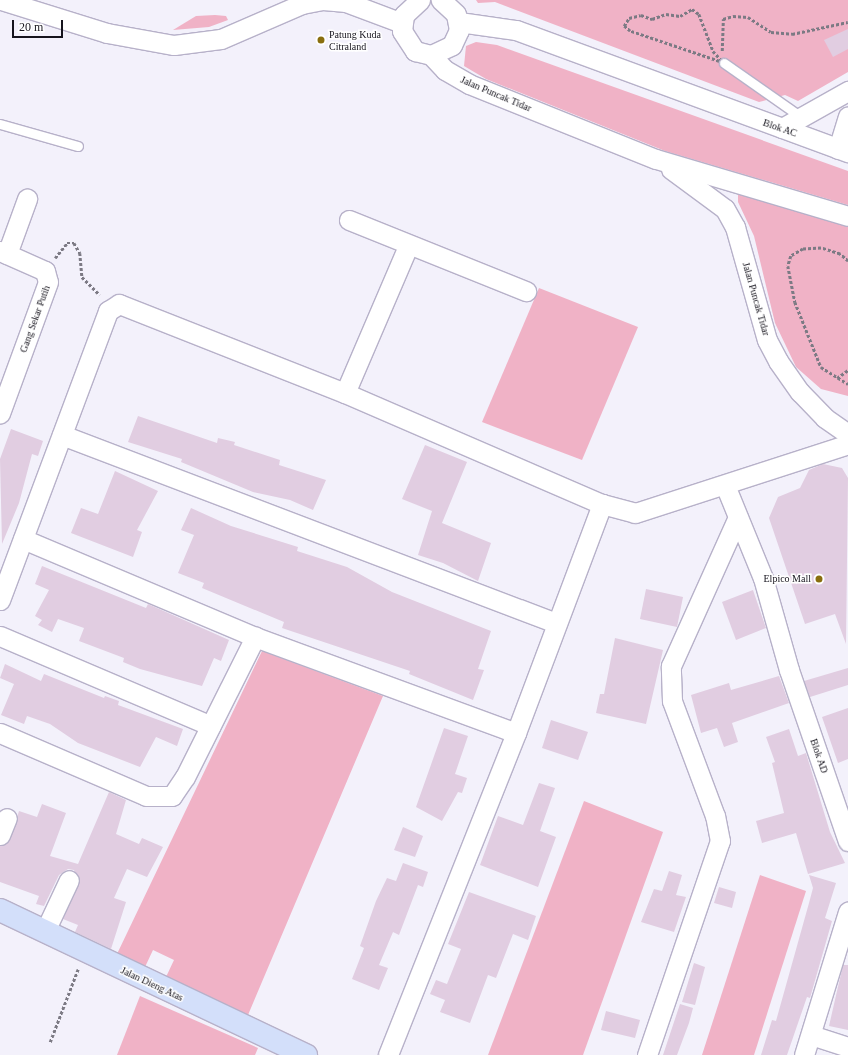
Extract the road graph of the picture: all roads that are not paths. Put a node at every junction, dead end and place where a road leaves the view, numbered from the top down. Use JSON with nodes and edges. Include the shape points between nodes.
{"nodes":[{"id":1,"x":1,"y":0,"type":"edge"},
{"id":2,"x":420,"y":0,"type":"edge"},
{"id":3,"x":444,"y":1,"type":"edge"},
{"id":4,"x":459,"y":22,"type":"junction"},
{"id":5,"x":402,"y":23,"type":"junction"},
{"id":6,"x":431,"y":55,"type":"junction"},
{"id":7,"x":724,"y":63,"type":"road end"},
{"id":8,"x":848,"y":91,"type":"edge"},
{"id":9,"x":848,"y":116,"type":"edge"},
{"id":10,"x":801,"y":117,"type":"junction"},
{"id":11,"x":0,"y":124,"type":"edge"},
{"id":12,"x":782,"y":128,"type":"junction"},
{"id":13,"x":78,"y":146,"type":"dead end"},
{"id":14,"x":843,"y":150,"type":"edge"},
{"id":15,"x":656,"y":159,"type":"junction"},
{"id":16,"x":737,"y":182,"type":"junction"},
{"id":17,"x":27,"y":199,"type":"dead end"},
{"id":18,"x":725,"y":209,"type":"junction"},
{"id":19,"x":848,"y":216,"type":"edge"},
{"id":20,"x":349,"y":220,"type":"dead end"},
{"id":21,"x":408,"y":246,"type":"junction"},
{"id":22,"x":4,"y":253,"type":"edge"},
{"id":23,"x":526,"y":291,"type":"dead end"},
{"id":24,"x":345,"y":393,"type":"junction"},
{"id":25,"x":0,"y":414,"type":"edge"},
{"id":26,"x":848,"y":434,"type":"edge"},
{"id":27,"x":62,"y":435,"type":"junction"},
{"id":28,"x":848,"y":444,"type":"edge"},
{"id":29,"x":725,"y":485,"type":"junction"},
{"id":30,"x":602,"y":504,"type":"junction"},
{"id":31,"x":738,"y":517,"type":"junction"},
{"id":32,"x":23,"y":539,"type":"junction"},
{"id":33,"x":0,"y":600,"type":"edge"},
{"id":34,"x":556,"y":623,"type":"junction"},
{"id":35,"x":0,"y":636,"type":"edge"},
{"id":36,"x":255,"y":637,"type":"junction"},
{"id":37,"x":211,"y":726,"type":"junction"},
{"id":38,"x":0,"y":733,"type":"edge"},
{"id":39,"x":516,"y":734,"type":"junction"},
{"id":40,"x":848,"y":841,"type":"edge"},
{"id":41,"x":69,"y":880,"type":"dead end"},
{"id":42,"x":0,"y":910,"type":"edge"},
{"id":43,"x":848,"y":912,"type":"edge"},
{"id":44,"x":45,"y":931,"type":"junction"},
{"id":45,"x":811,"y":1035,"type":"junction"},
{"id":46,"x":848,"y":1047,"type":"edge"},
{"id":47,"x":306,"y":1055,"type":"edge"},
{"id":48,"x":388,"y":1055,"type":"edge"},
{"id":49,"x":647,"y":1055,"type":"edge"},
{"id":50,"x":804,"y":1055,"type":"edge"}],
"edges":[{"from":1,"to":5,"type":"street","via":[[107,33],[174,45],[221,39],[302,4],[323,0],[346,2]]},
{"from":2,"to":5,"type":"street","via":[[408,8]]},
{"from":3,"to":4,"type":"street"},
{"from":4,"to":6,"type":"street","via":[[452,45]]},
{"from":4,"to":12,"type":"street","name":"Blok AC","via":[[516,30],[712,105]]},
{"from":5,"to":6,"type":"street","via":[[409,45]]},
{"from":6,"to":15,"type":"street","name":"Jalan Puncak Tidar","via":[[445,70],[469,84]]},
{"from":7,"to":10,"type":"lane"},
{"from":8,"to":10,"type":"street"},
{"from":9,"to":14,"type":"street"},
{"from":10,"to":12,"type":"street"},
{"from":11,"to":13,"type":"lane"},
{"from":12,"to":14,"type":"street","name":"Blok AC"},
{"from":15,"to":16,"type":"street","name":"Jalan Puncak Tidar"},
{"from":15,"to":18,"type":"street","name":"Jalan Puncak Tidar"},
{"from":16,"to":18,"type":"street"},
{"from":16,"to":19,"type":"street","name":"Jalan Puncak Tidar"},
{"from":17,"to":22,"type":"street"},
{"from":18,"to":26,"type":"street","name":"Jalan Puncak Tidar","via":[[735,227],[767,340],[778,361],[800,392],[825,418]]},
{"from":20,"to":21,"type":"street"},
{"from":21,"to":23,"type":"street"},
{"from":21,"to":24,"type":"street"},
{"from":22,"to":25,"type":"street","name":"Gang Sekar Putih","via":[[45,271],[47,286]]},
{"from":24,"to":27,"type":"street","via":[[119,304],[108,310]]},
{"from":24,"to":30,"type":"street"},
{"from":27,"to":32,"type":"street"},
{"from":27,"to":34,"type":"street"},
{"from":28,"to":29,"type":"street"},
{"from":29,"to":30,"type":"street","via":[[635,513]]},
{"from":29,"to":31,"type":"street","name":"Blok AD"},
{"from":30,"to":34,"type":"street"},
{"from":31,"to":40,"type":"street","name":"Blok AD","via":[[763,578],[789,670]]},
{"from":31,"to":49,"type":"street","via":[[671,666],[672,701],[715,816],[720,841]]},
{"from":32,"to":33,"type":"street"},
{"from":32,"to":36,"type":"street"},
{"from":34,"to":39,"type":"street"},
{"from":35,"to":37,"type":"street"},
{"from":36,"to":37,"type":"street"},
{"from":36,"to":39,"type":"street"},
{"from":37,"to":38,"type":"street","via":[[178,789],[172,796],[156,799]]},
{"from":39,"to":48,"type":"street"},
{"from":41,"to":44,"type":"street"},
{"from":42,"to":44,"type":"street","name":"Jalan Dieng Atas"},
{"from":43,"to":45,"type":"street"},
{"from":44,"to":47,"type":"street","name":"Jalan Dieng Atas"},
{"from":45,"to":46,"type":"street"},
{"from":45,"to":50,"type":"street"}]}
